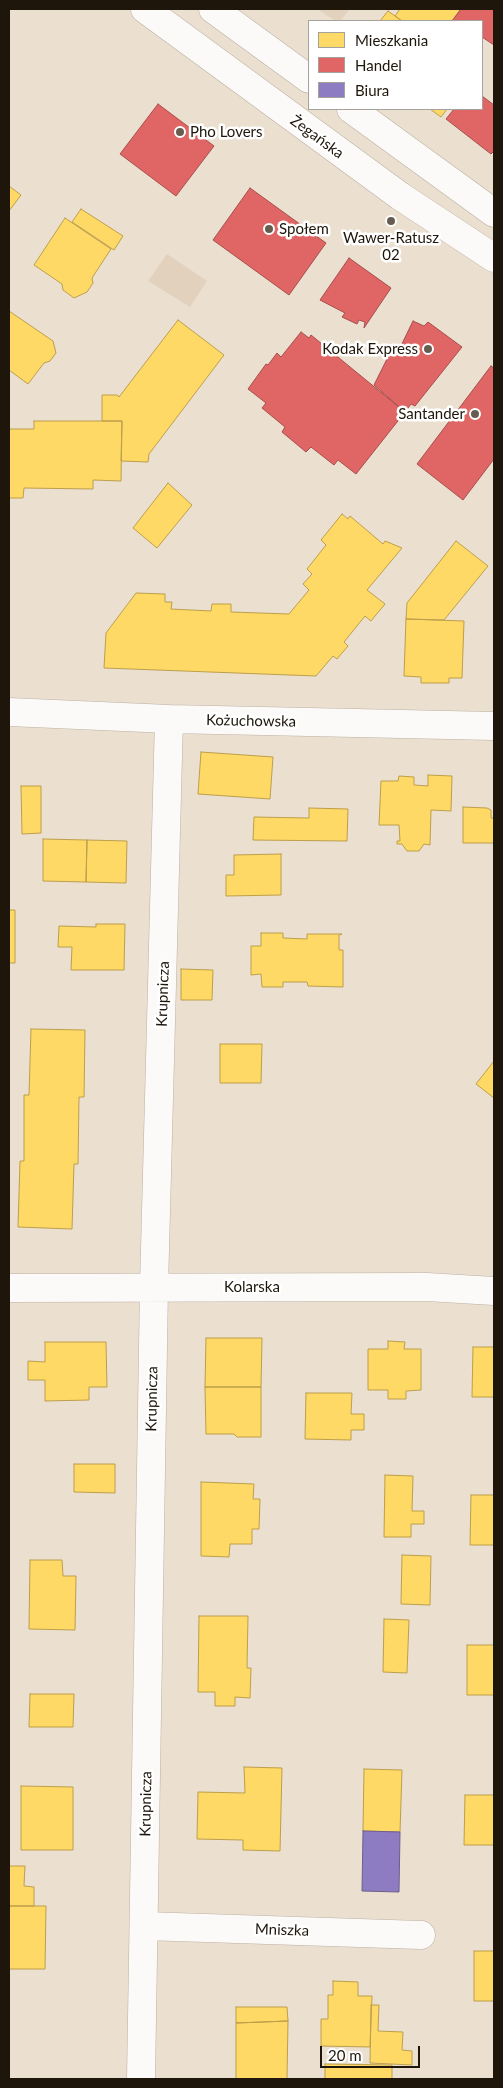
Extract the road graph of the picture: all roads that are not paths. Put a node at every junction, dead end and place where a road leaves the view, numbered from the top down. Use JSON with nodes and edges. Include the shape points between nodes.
{"nodes":[{"id":1,"x":145,"y":9,"type":"edge"},
{"id":2,"x":213,"y":9,"type":"edge"},
{"id":3,"x":308,"y":78,"type":"edge"},
{"id":4,"x":352,"y":110,"type":"edge"},
{"id":5,"x":494,"y":213,"type":"edge"},
{"id":6,"x":494,"y":258,"type":"edge"},
{"id":7,"x":9,"y":712,"type":"edge"},
{"id":8,"x":169,"y":719,"type":"junction"},
{"id":9,"x":494,"y":726,"type":"edge"},
{"id":10,"x":154,"y":1287,"type":"junction"},
{"id":11,"x":9,"y":1288,"type":"edge"},
{"id":12,"x":494,"y":1291,"type":"edge"},
{"id":13,"x":144,"y":1926,"type":"junction"},
{"id":14,"x":421,"y":1935,"type":"dead end"},
{"id":15,"x":140,"y":2079,"type":"edge"}],
"edges":[{"from":1,"to":6,"type":"street","name":"Żegańska","via":[[400,196]]},
{"from":2,"to":3,"type":"street"},
{"from":4,"to":5,"type":"street"},
{"from":7,"to":8,"type":"street","name":"Kożuchowska"},
{"from":8,"to":9,"type":"street","name":"Kożuchowska"},
{"from":8,"to":10,"type":"street","name":"Krupnicza"},
{"from":10,"to":11,"type":"street","name":"Kolarska"},
{"from":10,"to":12,"type":"street","name":"Kolarska","via":[[427,1287]]},
{"from":10,"to":13,"type":"street","name":"Krupnicza"},
{"from":13,"to":14,"type":"street","name":"Mniszka"},
{"from":13,"to":15,"type":"street","name":"Krupnicza"}]}
